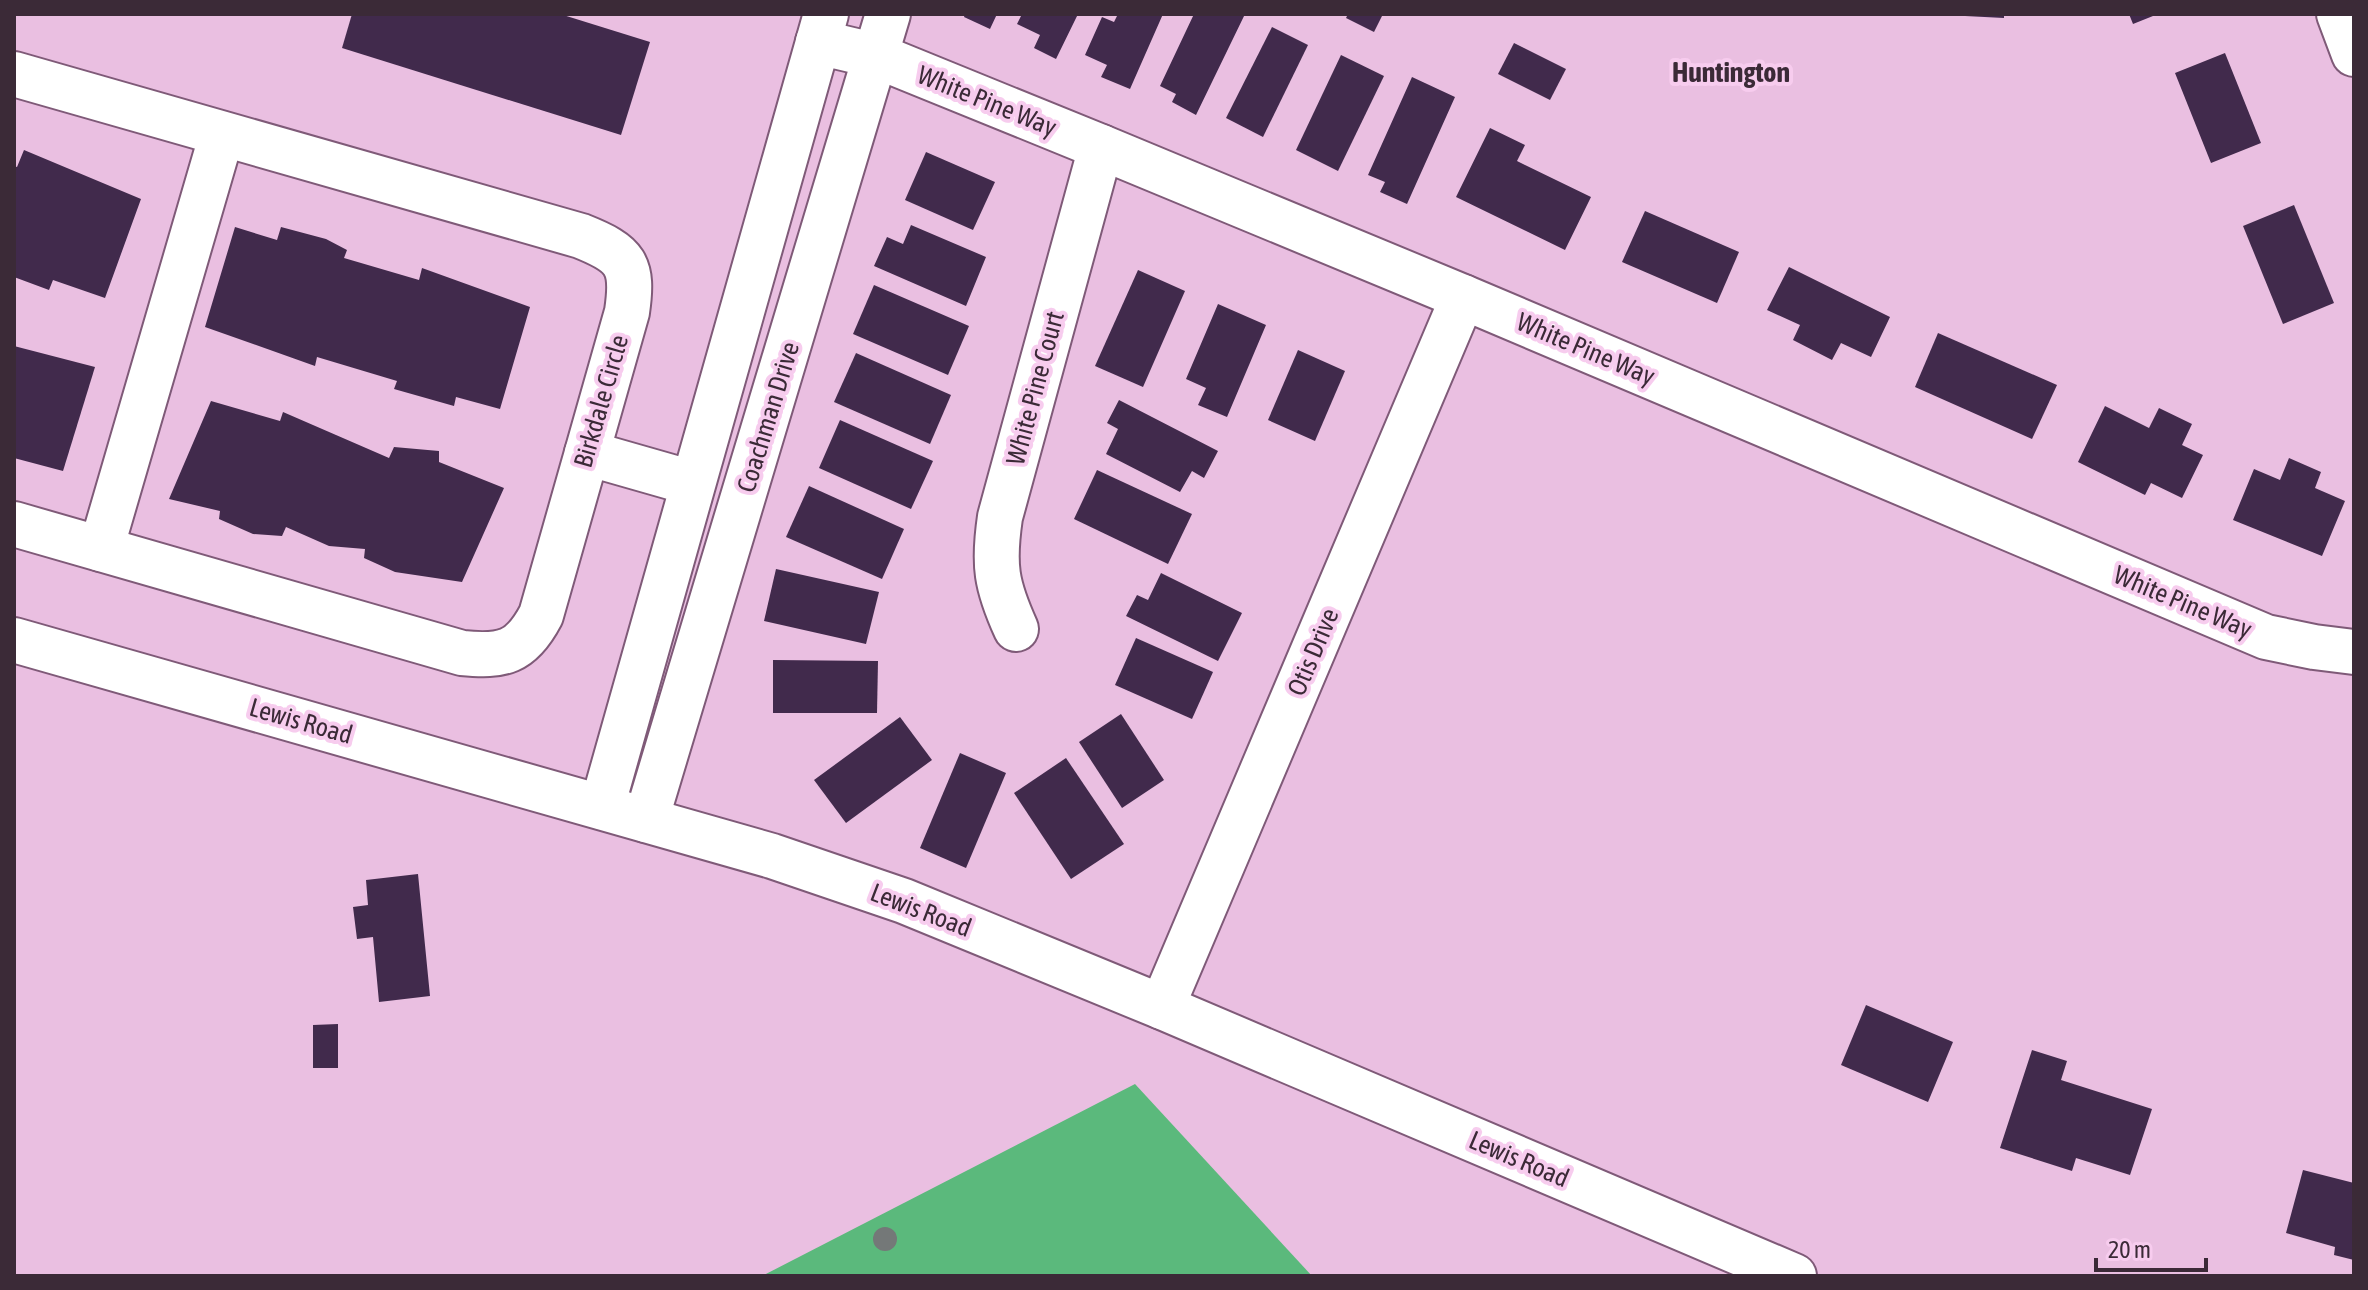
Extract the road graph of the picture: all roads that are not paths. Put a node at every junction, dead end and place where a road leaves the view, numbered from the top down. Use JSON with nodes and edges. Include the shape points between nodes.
{"nodes":[{"id":1,"x":888,"y":14,"type":"edge"},
{"id":2,"x":2339,"y":14,"type":"edge"},
{"id":3,"x":822,"y":28,"type":"edge"},
{"id":4,"x":2354,"y":54,"type":"edge"},
{"id":5,"x":877,"y":56,"type":"junction"},
{"id":6,"x":14,"y":74,"type":"edge"},
{"id":7,"x":222,"y":134,"type":"junction"},
{"id":8,"x":1101,"y":147,"type":"junction"},
{"id":9,"x":1463,"y":297,"type":"junction"},
{"id":10,"x":587,"y":453,"type":"junction"},
{"id":11,"x":692,"y":483,"type":"junction"},
{"id":12,"x":14,"y":524,"type":"edge"},
{"id":13,"x":101,"y":549,"type":"junction"},
{"id":14,"x":1016,"y":629,"type":"dead end"},
{"id":15,"x":14,"y":640,"type":"edge"},
{"id":16,"x":2354,"y":652,"type":"edge"},
{"id":17,"x":602,"y":807,"type":"junction"},
{"id":18,"x":646,"y":820,"type":"junction"},
{"id":19,"x":1162,"y":1007,"type":"junction"},
{"id":20,"x":1794,"y":1276,"type":"edge"}],
"edges":[{"from":1,"to":5,"type":"street","name":"Coachman Drive"},
{"from":2,"to":4,"type":"street"},
{"from":3,"to":5,"type":"street","name":"White Pine Way"},
{"from":3,"to":11,"type":"street","name":"Coachman Drive"},
{"from":5,"to":8,"type":"street","name":"White Pine Way"},
{"from":5,"to":18,"type":"street","name":"Coachman Drive"},
{"from":6,"to":7,"type":"street","name":"Birkdale Circle"},
{"from":7,"to":10,"type":"street","name":"Birkdale Circle","via":[[607,247],[624,262],[631,282]]},
{"from":7,"to":13,"type":"street"},
{"from":8,"to":9,"type":"street","name":"White Pine Way"},
{"from":8,"to":14,"type":"street","name":"White Pine Court","via":[[1000,517],[995,551],[999,591]]},
{"from":9,"to":16,"type":"street","name":"White Pine Way","via":[[2266,637]]},
{"from":9,"to":19,"type":"street","name":"Otis Drive"},
{"from":10,"to":11,"type":"street"},
{"from":10,"to":13,"type":"street","name":"Birkdale Circle","via":[[541,615],[529,636],[491,656],[462,653]]},
{"from":11,"to":17,"type":"street","name":"Coachman Drive"},
{"from":12,"to":13,"type":"street","name":"Birkdale Circle"},
{"from":15,"to":17,"type":"street","name":"Lewis Road"},
{"from":17,"to":18,"type":"street","name":"Lewis Road"},
{"from":18,"to":19,"type":"street","name":"Lewis Road","via":[[904,901]]},
{"from":19,"to":20,"type":"street","name":"Lewis Road"}]}
